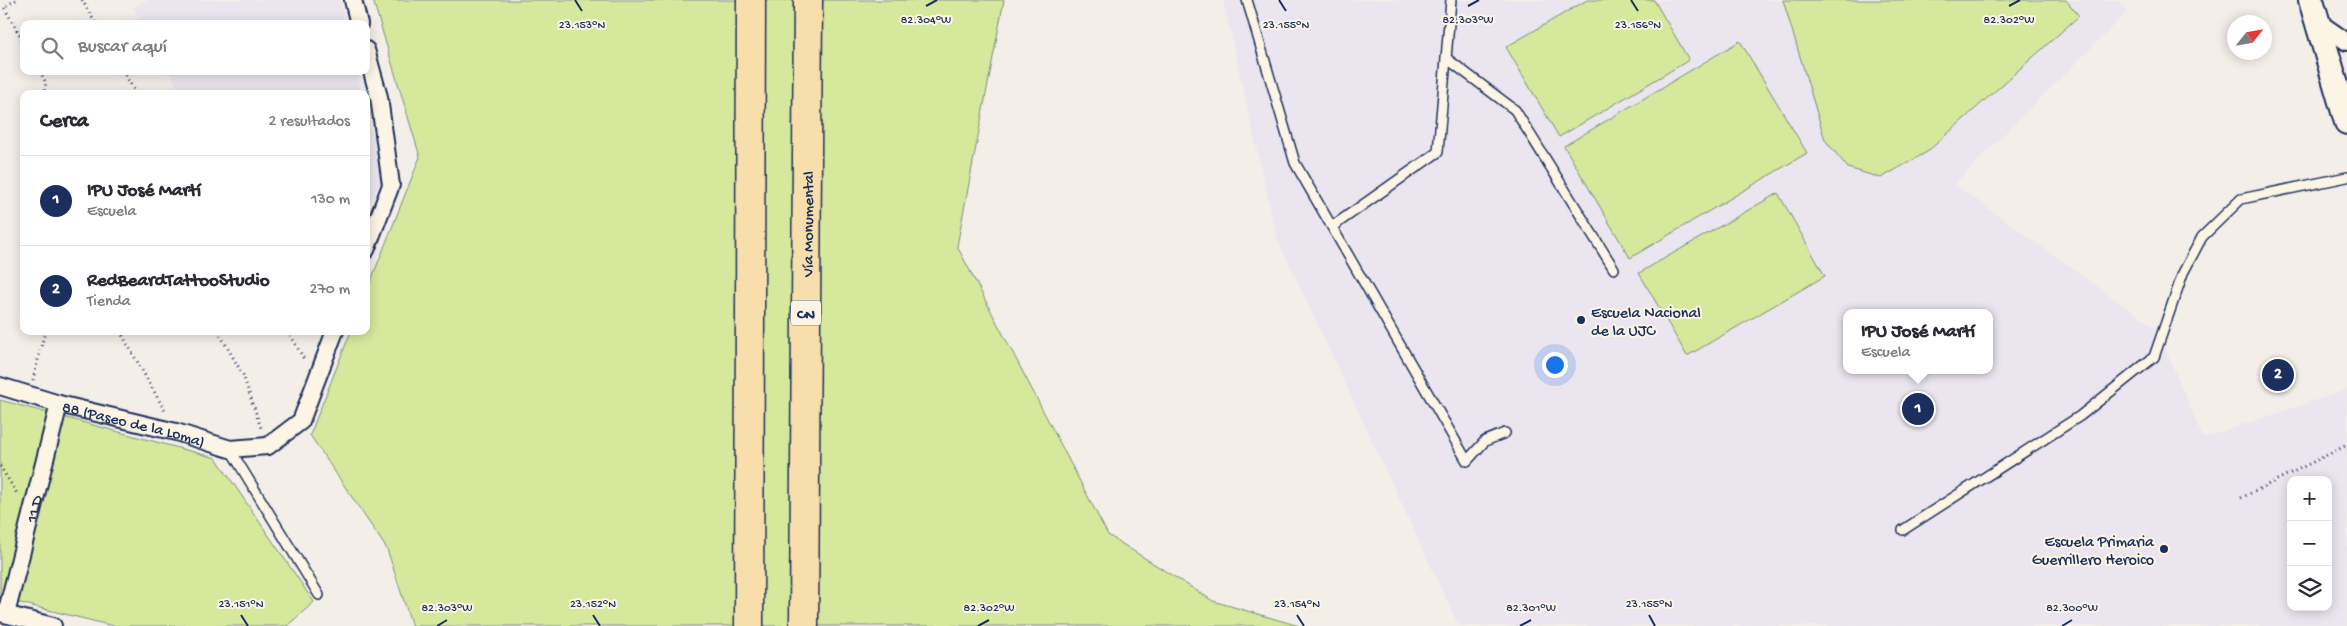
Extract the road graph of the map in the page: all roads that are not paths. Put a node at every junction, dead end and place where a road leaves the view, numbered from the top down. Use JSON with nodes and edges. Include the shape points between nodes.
{"nodes":[{"id":1,"x":353,"y":0,"type":"edge"},
{"id":2,"x":751,"y":0,"type":"edge"},
{"id":3,"x":808,"y":0,"type":"edge"},
{"id":4,"x":1247,"y":0,"type":"edge"},
{"id":5,"x":1450,"y":0,"type":"edge"},
{"id":6,"x":2314,"y":11,"type":"edge"},
{"id":7,"x":358,"y":20,"type":"edge"},
{"id":8,"x":2347,"y":42,"type":"edge"},
{"id":9,"x":1446,"y":58,"type":"junction"},
{"id":10,"x":370,"y":64,"type":"edge"},
{"id":11,"x":2347,"y":122,"type":"edge"},
{"id":12,"x":2347,"y":177,"type":"edge"},
{"id":13,"x":1333,"y":226,"type":"junction"},
{"id":14,"x":370,"y":240,"type":"edge"},
{"id":15,"x":1614,"y":269,"type":"dead end"},
{"id":16,"x":334,"y":335,"type":"edge"},
{"id":17,"x":0,"y":386,"type":"edge"},
{"id":18,"x":59,"y":404,"type":"junction"},
{"id":19,"x":1505,"y":433,"type":"dead end"},
{"id":20,"x":230,"y":449,"type":"junction"},
{"id":21,"x":1904,"y":530,"type":"dead end"},
{"id":22,"x":319,"y":595,"type":"dead end"},
{"id":23,"x":3,"y":614,"type":"edge"},
{"id":24,"x":53,"y":626,"type":"edge"},
{"id":25,"x":749,"y":626,"type":"edge"},
{"id":26,"x":804,"y":626,"type":"edge"}],
"edges":[{"from":1,"to":7,"type":"street"},
{"from":2,"to":25,"type":"highway"},
{"from":3,"to":26,"type":"highway","name":"Vía Monumental","number":"CN"},
{"from":4,"to":13,"type":"lane","via":[[1294,163]]},
{"from":5,"to":9,"type":"lane"},
{"from":6,"to":8,"type":"street"},
{"from":6,"to":11,"type":"main road"},
{"from":9,"to":13,"type":"lane","via":[[1438,152]]},
{"from":9,"to":15,"type":"lane","via":[[1515,110]]},
{"from":10,"to":14,"type":"street","via":[[379,97],[391,185]]},
{"from":12,"to":21,"type":"lane","via":[[2241,199],[2202,237],[2184,273],[2154,357],[2080,416]]},
{"from":13,"to":19,"type":"lane","via":[[1466,461],[1485,441]]},
{"from":16,"to":20,"type":"street","name":"88 (Paseo de la Loma)","via":[[301,421],[268,446]]},
{"from":17,"to":18,"type":"street","name":"88 (Paseo de la Loma)"},
{"from":18,"to":20,"type":"street","name":"88 (Paseo de la Loma)","via":[[176,432]]},
{"from":18,"to":23,"type":"street","name":"11 D"},
{"from":20,"to":22,"type":"lane"},
{"from":23,"to":24,"type":"street"}]}
